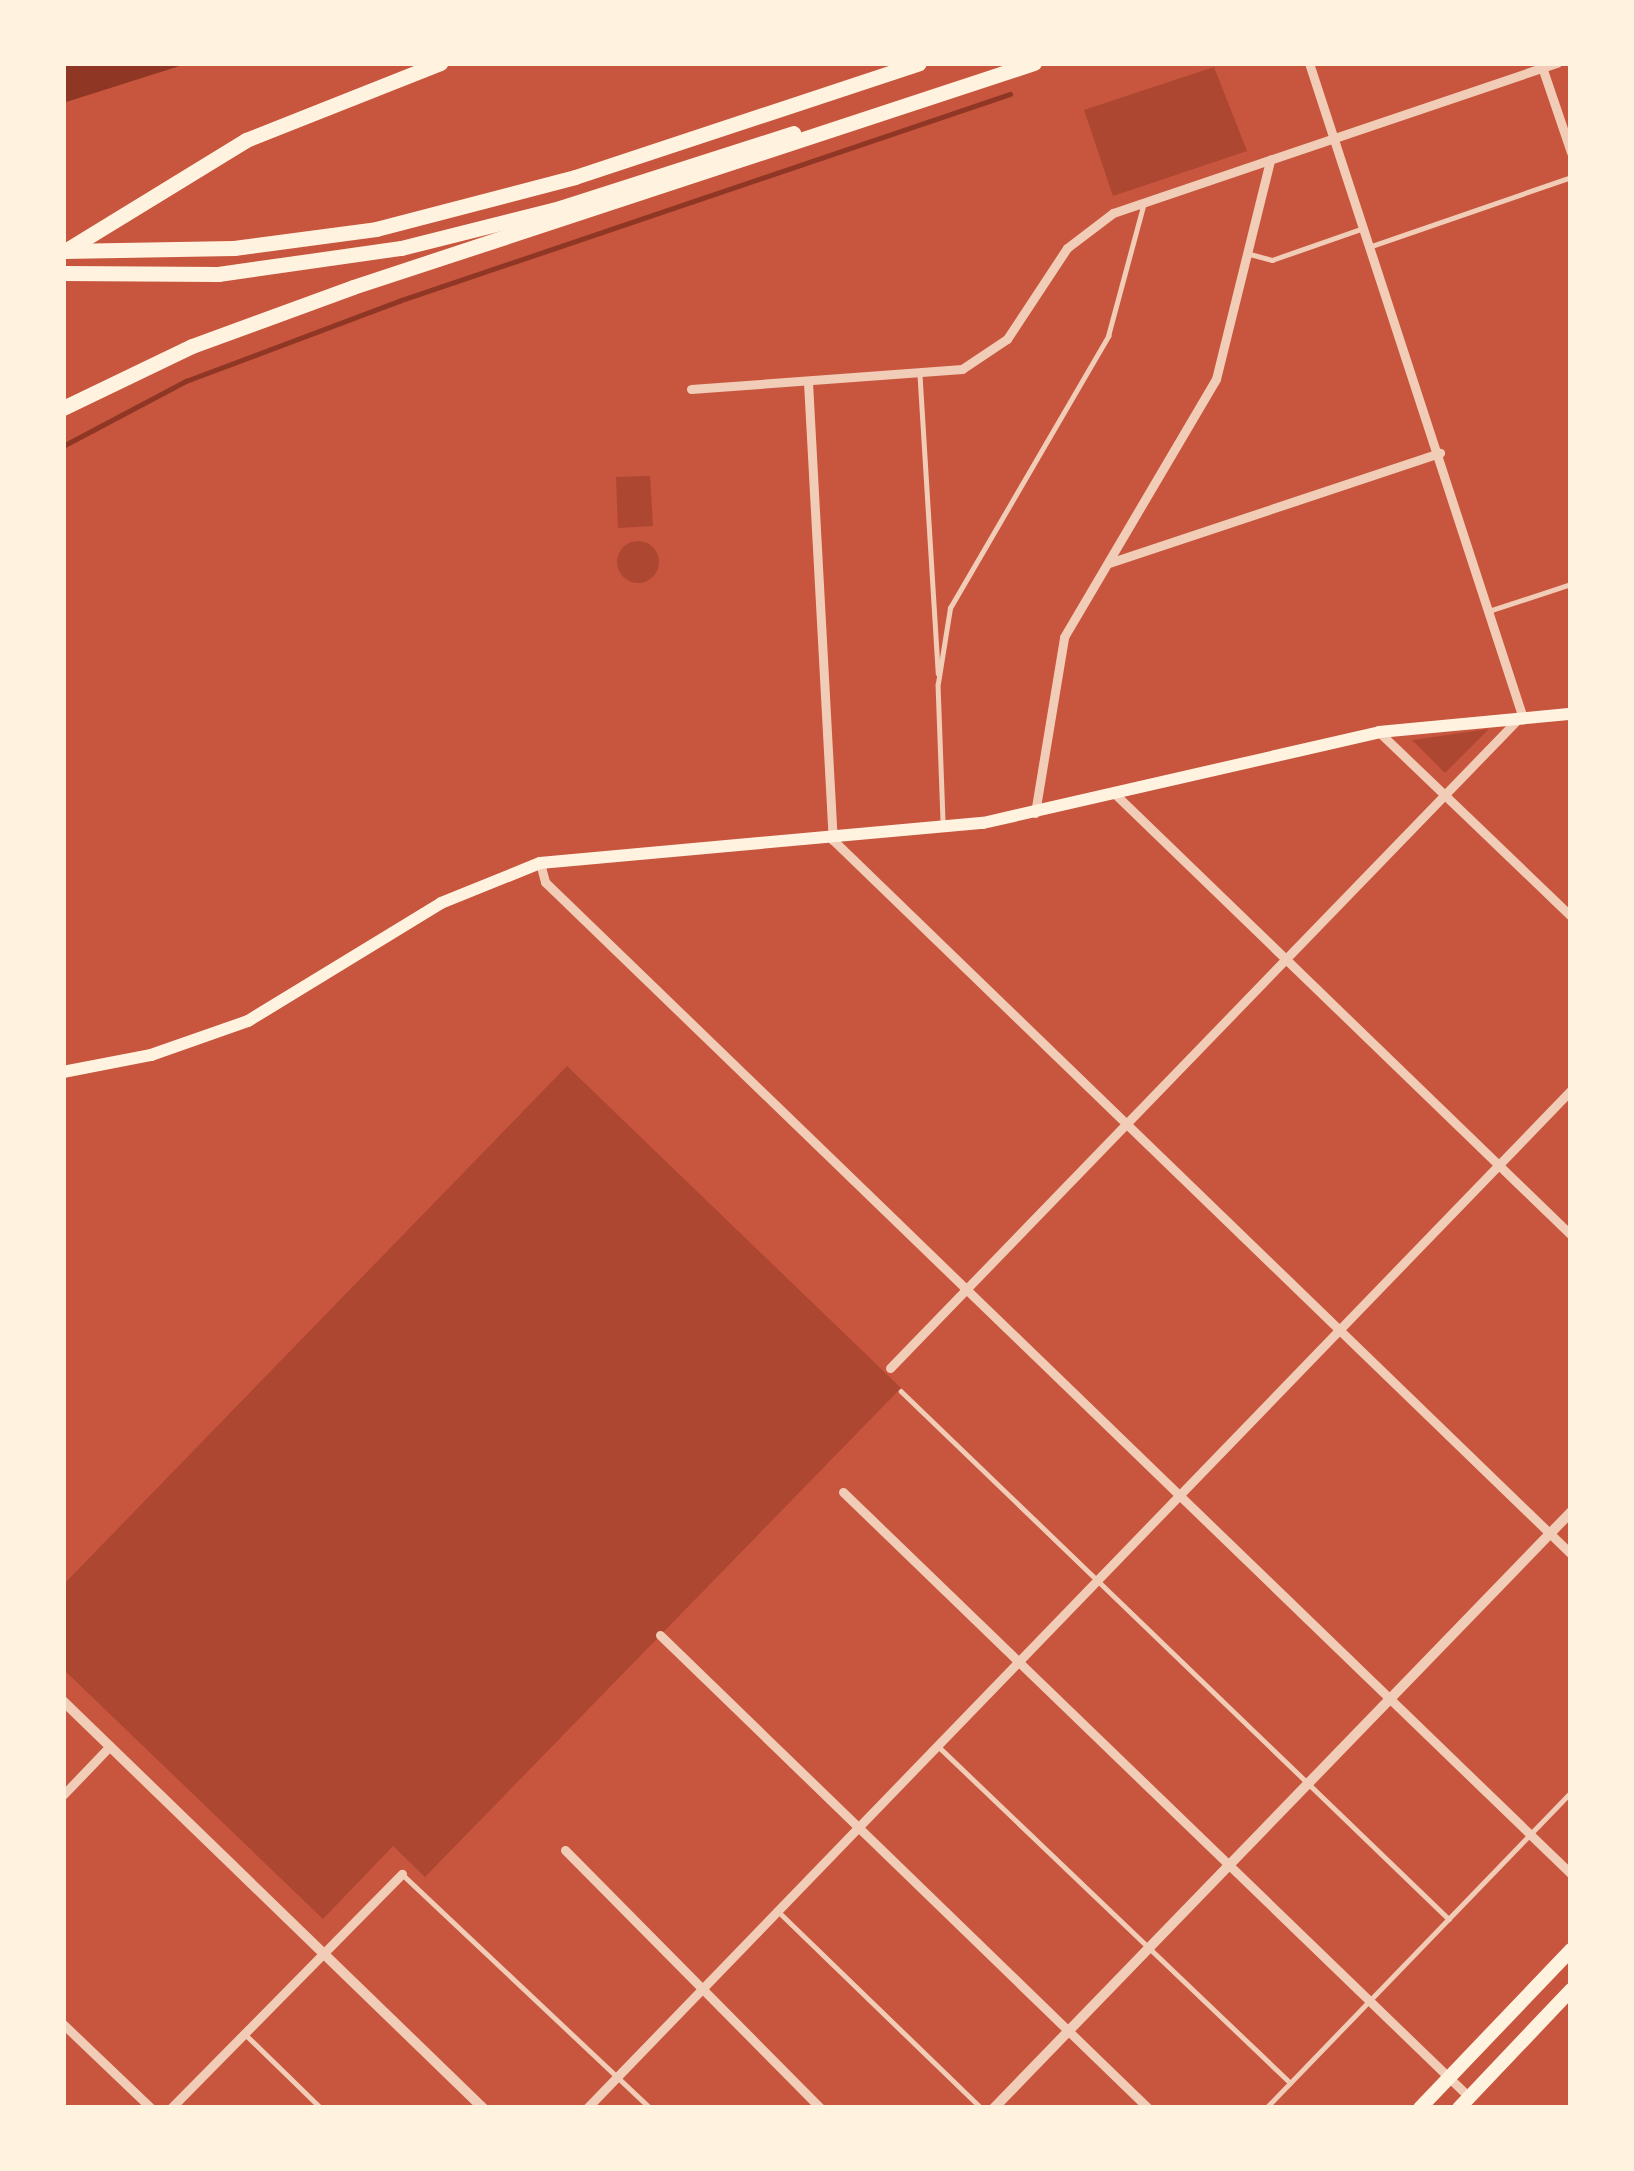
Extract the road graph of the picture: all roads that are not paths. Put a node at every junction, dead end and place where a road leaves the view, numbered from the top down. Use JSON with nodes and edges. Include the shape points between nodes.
{"nodes":[{"id":1,"x":440,"y":63,"type":"edge"},
{"id":2,"x":919,"y":63,"type":"edge"},
{"id":3,"x":1034,"y":63,"type":"edge"},
{"id":4,"x":1309,"y":63,"type":"edge"},
{"id":5,"x":1557,"y":63,"type":"edge"},
{"id":6,"x":1542,"y":66,"type":"edge"},
{"id":7,"x":838,"y":125,"type":"junction"},
{"id":8,"x":1334,"y":139,"type":"junction"},
{"id":9,"x":1571,"y":152,"type":"edge"},
{"id":10,"x":1270,"y":160,"type":"junction"},
{"id":11,"x":1571,"y":177,"type":"edge"},
{"id":12,"x":1144,"y":202,"type":"junction"},
{"id":13,"x":1364,"y":228,"type":"junction"},
{"id":14,"x":1370,"y":246,"type":"junction"},
{"id":15,"x":63,"y":252,"type":"edge"},
{"id":16,"x":1247,"y":253,"type":"junction"},
{"id":17,"x":63,"y":274,"type":"edge"},
{"id":18,"x":920,"y":375,"type":"junction"},
{"id":19,"x":808,"y":382,"type":"junction"},
{"id":20,"x":691,"y":389,"type":"dead end"},
{"id":21,"x":63,"y":408,"type":"edge"},
{"id":22,"x":1440,"y":453,"type":"junction"},
{"id":23,"x":1107,"y":563,"type":"junction"},
{"id":24,"x":1571,"y":584,"type":"edge"},
{"id":25,"x":1492,"y":610,"type":"junction"},
{"id":26,"x":938,"y":682,"type":"junction"},
{"id":27,"x":1571,"y":714,"type":"edge"},
{"id":28,"x":1522,"y":715,"type":"junction"},
{"id":29,"x":1379,"y":732,"type":"junction"},
{"id":30,"x":1114,"y":793,"type":"junction"},
{"id":31,"x":1444,"y":795,"type":"junction"},
{"id":32,"x":1035,"y":812,"type":"junction"},
{"id":33,"x":943,"y":828,"type":"junction"},
{"id":34,"x":833,"y":840,"type":"junction"},
{"id":35,"x":540,"y":863,"type":"junction"},
{"id":36,"x":1571,"y":916,"type":"edge"},
{"id":37,"x":1286,"y":959,"type":"junction"},
{"id":38,"x":63,"y":1072,"type":"edge"},
{"id":39,"x":1571,"y":1090,"type":"edge"},
{"id":40,"x":1126,"y":1124,"type":"junction"},
{"id":41,"x":1498,"y":1165,"type":"junction"},
{"id":42,"x":1571,"y":1235,"type":"edge"},
{"id":43,"x":965,"y":1290,"type":"junction"},
{"id":44,"x":1339,"y":1330,"type":"junction"},
{"id":45,"x":890,"y":1368,"type":"dead end"},
{"id":46,"x":901,"y":1391,"type":"dead end"},
{"id":47,"x":843,"y":1492,"type":"dead end"},
{"id":48,"x":1178,"y":1496,"type":"junction"},
{"id":49,"x":1571,"y":1512,"type":"edge"},
{"id":50,"x":1550,"y":1534,"type":"junction"},
{"id":51,"x":1571,"y":1554,"type":"edge"},
{"id":52,"x":1097,"y":1580,"type":"junction"},
{"id":53,"x":660,"y":1635,"type":"dead end"},
{"id":54,"x":1018,"y":1661,"type":"junction"},
{"id":55,"x":1390,"y":1700,"type":"junction"},
{"id":56,"x":63,"y":1701,"type":"edge"},
{"id":57,"x":938,"y":1745,"type":"junction"},
{"id":58,"x":110,"y":1746,"type":"junction"},
{"id":59,"x":1308,"y":1784,"type":"junction"},
{"id":60,"x":1571,"y":1792,"type":"edge"},
{"id":61,"x":63,"y":1795,"type":"edge"},
{"id":62,"x":858,"y":1827,"type":"junction"},
{"id":63,"x":1530,"y":1834,"type":"junction"},
{"id":64,"x":566,"y":1850,"type":"dead end"},
{"id":65,"x":1229,"y":1865,"type":"junction"},
{"id":66,"x":402,"y":1874,"type":"joint"},
{"id":67,"x":1571,"y":1874,"type":"edge"},
{"id":68,"x":778,"y":1911,"type":"junction"},
{"id":69,"x":1449,"y":1919,"type":"junction"},
{"id":70,"x":1149,"y":1948,"type":"junction"},
{"id":71,"x":1571,"y":1950,"type":"edge"},
{"id":72,"x":324,"y":1954,"type":"junction"},
{"id":73,"x":1571,"y":1990,"type":"edge"},
{"id":74,"x":700,"y":1991,"type":"junction"},
{"id":75,"x":1370,"y":2001,"type":"junction"},
{"id":76,"x":63,"y":2024,"type":"edge"},
{"id":77,"x":1069,"y":2031,"type":"junction"},
{"id":78,"x":244,"y":2034,"type":"junction"},
{"id":79,"x":618,"y":2077,"type":"junction"},
{"id":80,"x":1449,"y":2078,"type":"junction"},
{"id":81,"x":1290,"y":2083,"type":"junction"},
{"id":82,"x":1432,"y":2096,"type":"junction"},
{"id":83,"x":1464,"y":2103,"type":"edge"},
{"id":84,"x":151,"y":2108,"type":"edge"},
{"id":85,"x":171,"y":2108,"type":"edge"},
{"id":86,"x":321,"y":2108,"type":"edge"},
{"id":87,"x":483,"y":2108,"type":"edge"},
{"id":88,"x":587,"y":2108,"type":"edge"},
{"id":89,"x":650,"y":2108,"type":"edge"},
{"id":90,"x":820,"y":2108,"type":"edge"},
{"id":91,"x":981,"y":2108,"type":"edge"},
{"id":92,"x":994,"y":2108,"type":"edge"},
{"id":93,"x":1148,"y":2108,"type":"edge"},
{"id":94,"x":1266,"y":2108,"type":"edge"},
{"id":95,"x":1420,"y":2108,"type":"edge"},
{"id":96,"x":1444,"y":2108,"type":"edge"}],
"edges":[{"from":1,"to":15,"type":"highway","via":[[247,140]]},
{"from":2,"to":15,"type":"highway","via":[[575,177],[376,229],[234,248]]},
{"from":3,"to":7,"type":"highway"},
{"from":4,"to":8,"type":"street"},
{"from":5,"to":6,"type":"street"},
{"from":6,"to":8,"type":"street"},
{"from":6,"to":9,"type":"street"},
{"from":7,"to":17,"type":"highway","via":[[400,248],[218,274]]},
{"from":7,"to":21,"type":"highway","via":[[256,321]]},
{"from":8,"to":10,"type":"street"},
{"from":8,"to":13,"type":"street"},
{"from":10,"to":12,"type":"street"},
{"from":10,"to":16,"type":"street"},
{"from":11,"to":14,"type":"lane"},
{"from":12,"to":18,"type":"street","via":[[1077,236],[996,347],[962,369]]},
{"from":12,"to":26,"type":"lane","via":[[1108,336],[956,594]]},
{"from":13,"to":14,"type":"street"},
{"from":13,"to":16,"type":"lane","via":[[1272,260]]},
{"from":14,"to":22,"type":"street"},
{"from":16,"to":23,"type":"street","via":[[1216,379]]},
{"from":18,"to":19,"type":"street"},
{"from":18,"to":26,"type":"lane"},
{"from":19,"to":20,"type":"street"},
{"from":19,"to":34,"type":"street"},
{"from":22,"to":23,"type":"street"},
{"from":22,"to":25,"type":"street"},
{"from":23,"to":32,"type":"street","via":[[1064,637]]},
{"from":24,"to":25,"type":"lane"},
{"from":25,"to":28,"type":"street"},
{"from":26,"to":33,"type":"lane"},
{"from":27,"to":28,"type":"main road"},
{"from":28,"to":29,"type":"main road"},
{"from":28,"to":31,"type":"street"},
{"from":29,"to":30,"type":"main road"},
{"from":29,"to":31,"type":"street"},
{"from":30,"to":32,"type":"main road"},
{"from":30,"to":37,"type":"street"},
{"from":31,"to":36,"type":"street"},
{"from":31,"to":37,"type":"street"},
{"from":32,"to":33,"type":"main road"},
{"from":33,"to":34,"type":"main road"},
{"from":34,"to":35,"type":"main road"},
{"from":34,"to":40,"type":"street"},
{"from":35,"to":38,"type":"main road","via":[[441,903],[248,1021],[151,1055]]},
{"from":35,"to":43,"type":"street","via":[[545,882]]},
{"from":37,"to":40,"type":"street"},
{"from":37,"to":41,"type":"street"},
{"from":39,"to":41,"type":"street"},
{"from":40,"to":43,"type":"street"},
{"from":40,"to":44,"type":"street"},
{"from":41,"to":42,"type":"street"},
{"from":41,"to":44,"type":"street"},
{"from":43,"to":45,"type":"street"},
{"from":43,"to":48,"type":"street"},
{"from":44,"to":48,"type":"street"},
{"from":44,"to":50,"type":"street"},
{"from":46,"to":52,"type":"lane"},
{"from":47,"to":54,"type":"street"},
{"from":48,"to":52,"type":"street"},
{"from":48,"to":55,"type":"street"},
{"from":49,"to":50,"type":"street"},
{"from":50,"to":51,"type":"street"},
{"from":50,"to":55,"type":"street"},
{"from":52,"to":54,"type":"street"},
{"from":52,"to":59,"type":"lane"},
{"from":53,"to":62,"type":"street"},
{"from":54,"to":57,"type":"street"},
{"from":54,"to":65,"type":"street"},
{"from":55,"to":59,"type":"street"},
{"from":55,"to":63,"type":"street"},
{"from":56,"to":58,"type":"street"},
{"from":57,"to":62,"type":"street"},
{"from":57,"to":70,"type":"lane"},
{"from":58,"to":61,"type":"street"},
{"from":58,"to":72,"type":"street"},
{"from":59,"to":65,"type":"street"},
{"from":59,"to":69,"type":"lane"},
{"from":60,"to":63,"type":"lane"},
{"from":62,"to":68,"type":"street"},
{"from":62,"to":77,"type":"street"},
{"from":63,"to":67,"type":"street"},
{"from":63,"to":69,"type":"lane"},
{"from":64,"to":74,"type":"street"},
{"from":65,"to":70,"type":"street"},
{"from":65,"to":75,"type":"street"},
{"from":66,"to":72,"type":"street"},
{"from":66,"to":79,"type":"lane"},
{"from":68,"to":74,"type":"street"},
{"from":68,"to":91,"type":"lane"},
{"from":69,"to":75,"type":"lane"},
{"from":70,"to":77,"type":"street"},
{"from":70,"to":81,"type":"lane"},
{"from":71,"to":80,"type":"main road"},
{"from":72,"to":78,"type":"street"},
{"from":72,"to":87,"type":"street"},
{"from":73,"to":83,"type":"main road"},
{"from":74,"to":79,"type":"street"},
{"from":74,"to":90,"type":"street"},
{"from":75,"to":80,"type":"street"},
{"from":75,"to":81,"type":"lane"},
{"from":76,"to":84,"type":"street"},
{"from":77,"to":92,"type":"street"},
{"from":77,"to":93,"type":"street"},
{"from":78,"to":85,"type":"street"},
{"from":78,"to":86,"type":"lane"},
{"from":79,"to":88,"type":"street"},
{"from":79,"to":89,"type":"lane"},
{"from":80,"to":82,"type":"main road"},
{"from":80,"to":83,"type":"street"},
{"from":81,"to":94,"type":"lane"},
{"from":82,"to":95,"type":"main road"},
{"from":82,"to":96,"type":"street"}]}
